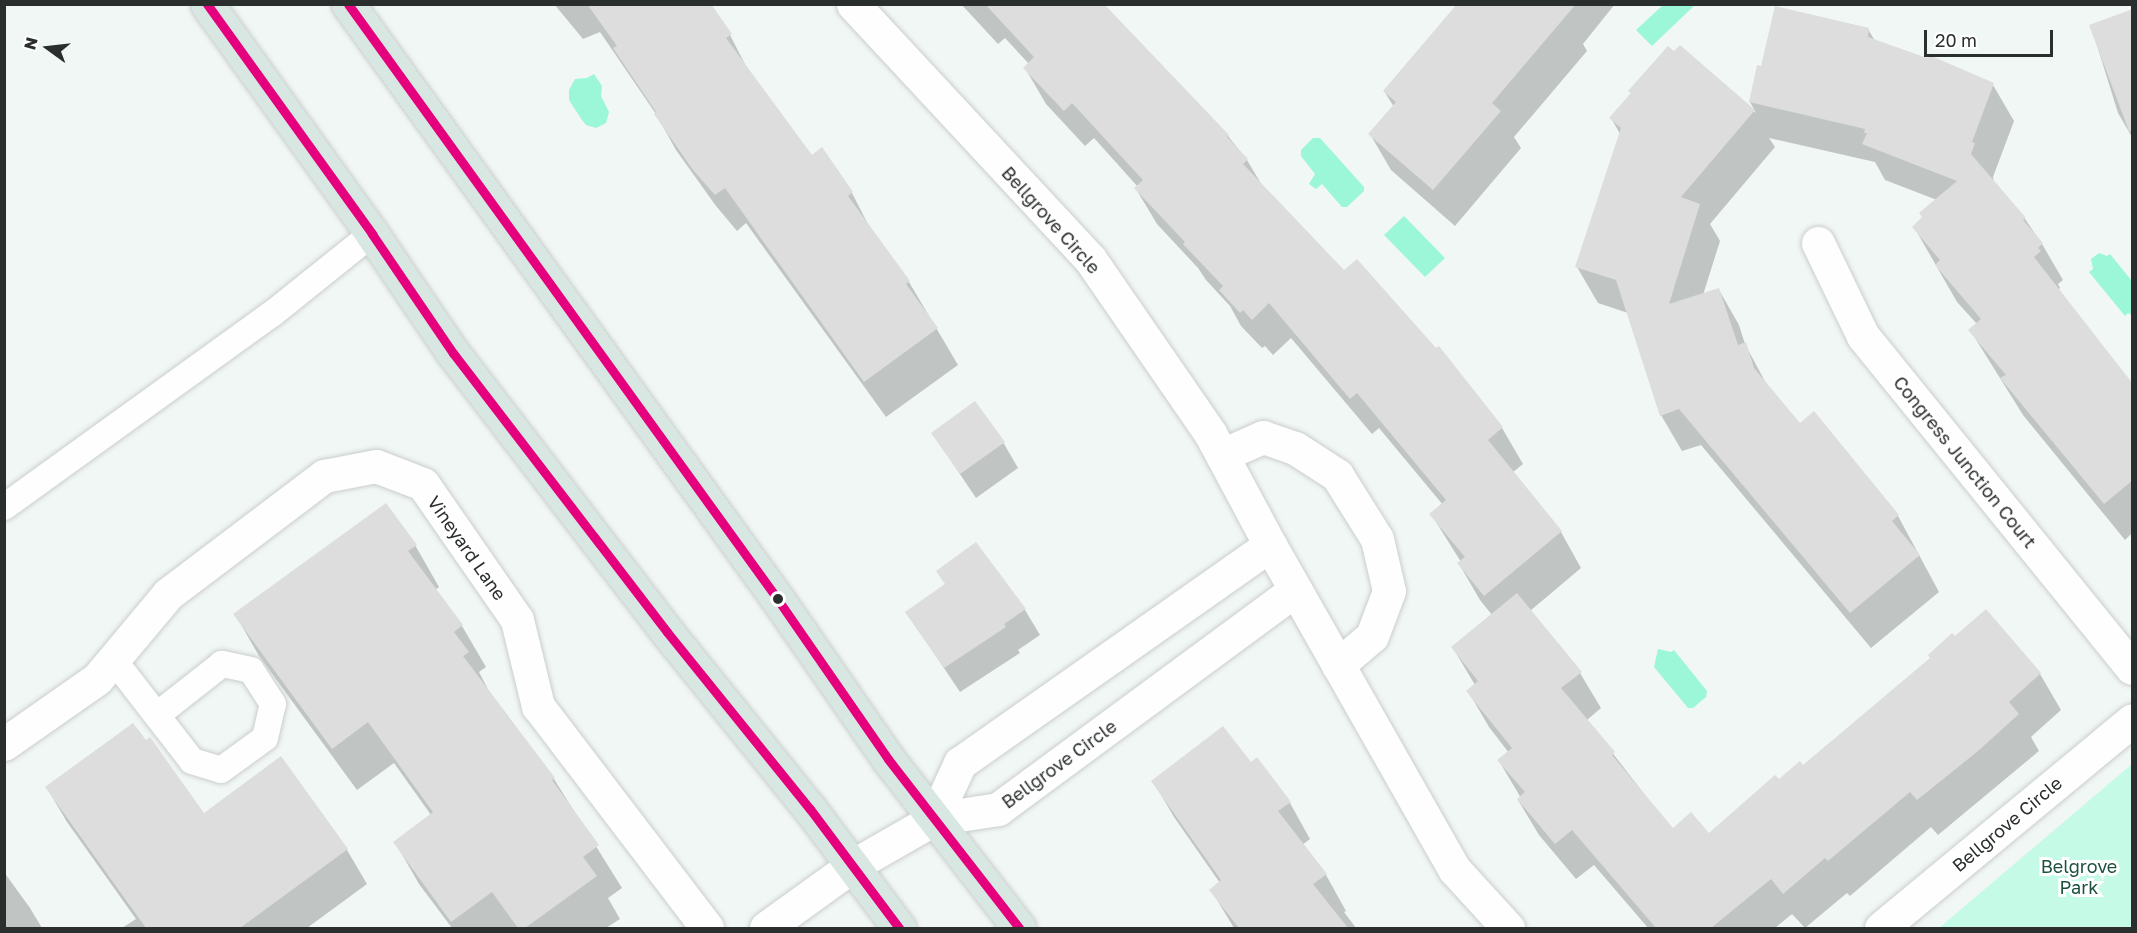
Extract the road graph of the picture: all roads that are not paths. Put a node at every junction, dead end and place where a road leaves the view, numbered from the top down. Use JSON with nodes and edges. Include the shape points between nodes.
{"nodes":[{"id":1,"x":207,"y":4,"type":"edge"},
{"id":2,"x":348,"y":4,"type":"edge"},
{"id":3,"x":853,"y":4,"type":"edge"},
{"id":4,"x":372,"y":234,"type":"junction"},
{"id":5,"x":1818,"y":243,"type":"dead end"},
{"id":6,"x":1222,"y":455,"type":"junction"},
{"id":7,"x":4,"y":507,"type":"edge"},
{"id":8,"x":1270,"y":544,"type":"junction"},
{"id":9,"x":1295,"y":590,"type":"junction"},
{"id":10,"x":113,"y":659,"type":"junction"},
{"id":11,"x":1338,"y":665,"type":"junction"},
{"id":12,"x":2133,"y":668,"type":"edge"},
{"id":13,"x":157,"y":715,"type":"junction"},
{"id":14,"x":2133,"y":720,"type":"edge"},
{"id":15,"x":4,"y":744,"type":"edge"},
{"id":16,"x":934,"y":819,"type":"junction"},
{"id":17,"x":852,"y":866,"type":"junction"},
{"id":18,"x":706,"y":928,"type":"edge"},
{"id":19,"x":766,"y":928,"type":"edge"},
{"id":20,"x":899,"y":928,"type":"edge"},
{"id":21,"x":1019,"y":928,"type":"edge"},
{"id":22,"x":1508,"y":928,"type":"edge"},
{"id":23,"x":1881,"y":928,"type":"edge"}],
"edges":[{"from":1,"to":4,"type":"highway"},
{"from":2,"to":16,"type":"highway"},
{"from":3,"to":6,"type":"street","name":"Bellgrove Circle","via":[[1090,259]]},
{"from":4,"to":7,"type":"lane","via":[[272,314]]},
{"from":4,"to":17,"type":"highway","via":[[453,353]]},
{"from":5,"to":12,"type":"street","name":"Congress Junction Court","via":[[1863,336]]},
{"from":6,"to":8,"type":"street","name":"Bellgrove Circle"},
{"from":6,"to":11,"type":"street","via":[[1263,437],[1295,448],[1336,475],[1377,539],[1389,591],[1372,636]]},
{"from":8,"to":9,"type":"street","name":"Bellgrove Circle"},
{"from":8,"to":16,"type":"street","via":[[960,763]]},
{"from":9,"to":11,"type":"street","name":"Bellgrove Circle"},
{"from":9,"to":16,"type":"street","name":"Bellgrove Circle","via":[[998,809]]},
{"from":10,"to":13,"type":"lane"},
{"from":10,"to":15,"type":"street","name":"Vineyard Lane","via":[[96,679]]},
{"from":10,"to":18,"type":"street","name":"Vineyard Lane","via":[[168,594],[324,476],[376,466],[423,484],[517,620],[538,706]]},
{"from":11,"to":22,"type":"street","name":"Bellgrove Circle","via":[[1455,870]]},
{"from":13,"to":13,"type":"lane","via":[[192,761],[220,770],[265,738],[273,704],[251,670],[222,664]]},
{"from":14,"to":23,"type":"street","name":"Bellgrove Circle"},
{"from":16,"to":17,"type":"street"},
{"from":16,"to":21,"type":"highway"},
{"from":17,"to":19,"type":"street"},
{"from":17,"to":20,"type":"highway"}]}
